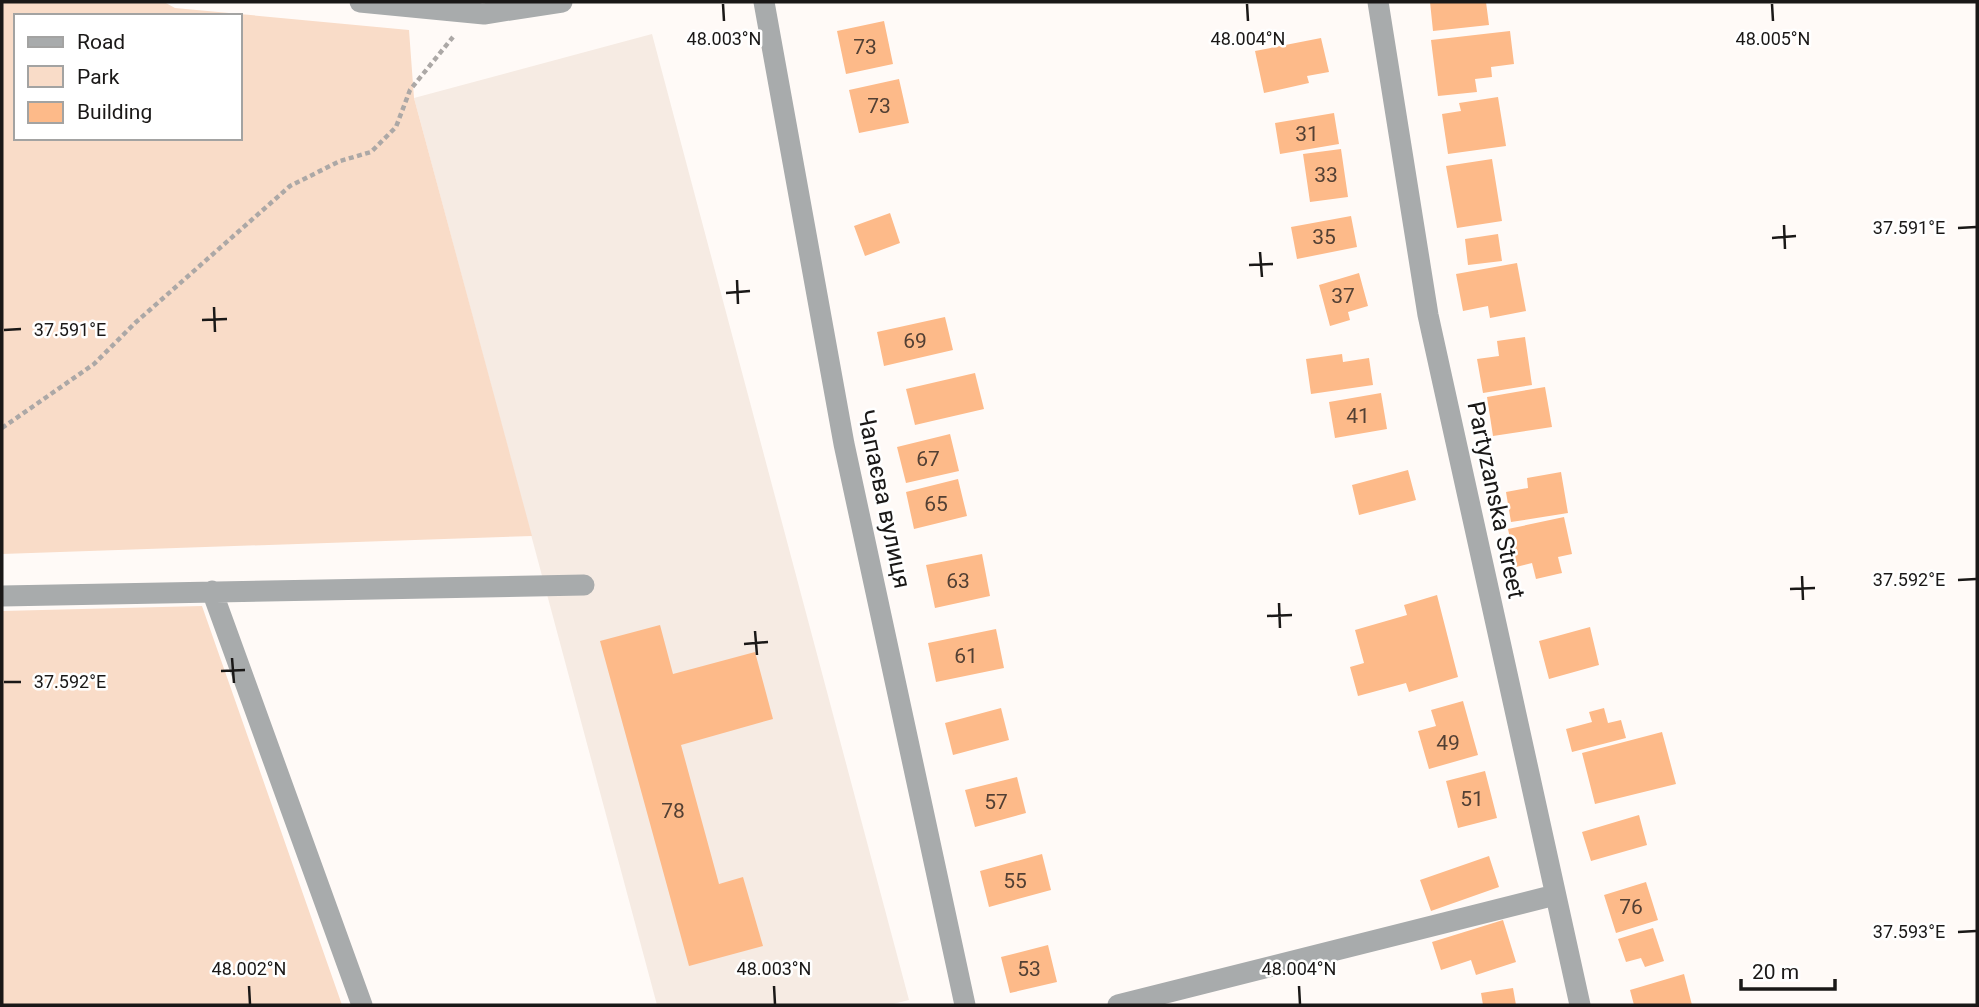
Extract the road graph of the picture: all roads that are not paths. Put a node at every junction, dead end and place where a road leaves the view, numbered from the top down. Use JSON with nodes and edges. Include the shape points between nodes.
{"nodes":[{"id":1,"x":360,"y":2,"type":"edge"},
{"id":2,"x":562,"y":2,"type":"edge"},
{"id":3,"x":764,"y":2,"type":"edge"},
{"id":4,"x":1378,"y":2,"type":"edge"},
{"id":5,"x":584,"y":585,"type":"dead end"},
{"id":6,"x":212,"y":591,"type":"junction"},
{"id":7,"x":2,"y":596,"type":"edge"},
{"id":8,"x":1555,"y":895,"type":"junction"},
{"id":9,"x":362,"y":1005,"type":"edge"},
{"id":10,"x":965,"y":1005,"type":"edge"},
{"id":11,"x":1118,"y":1005,"type":"edge"},
{"id":12,"x":1580,"y":1005,"type":"edge"}],
"edges":[{"from":1,"to":2,"type":"street","via":[[484,14]]},
{"from":3,"to":10,"type":"street","name":"Чапаєва вулиця","via":[[844,444]]},
{"from":4,"to":8,"type":"street","name":"Partyzanska Street","via":[[1428,315]]},
{"from":5,"to":6,"type":"street"},
{"from":6,"to":7,"type":"street"},
{"from":6,"to":9,"type":"street"},
{"from":8,"to":11,"type":"street"},
{"from":8,"to":12,"type":"street","name":"Partyzanska Street"}]}
